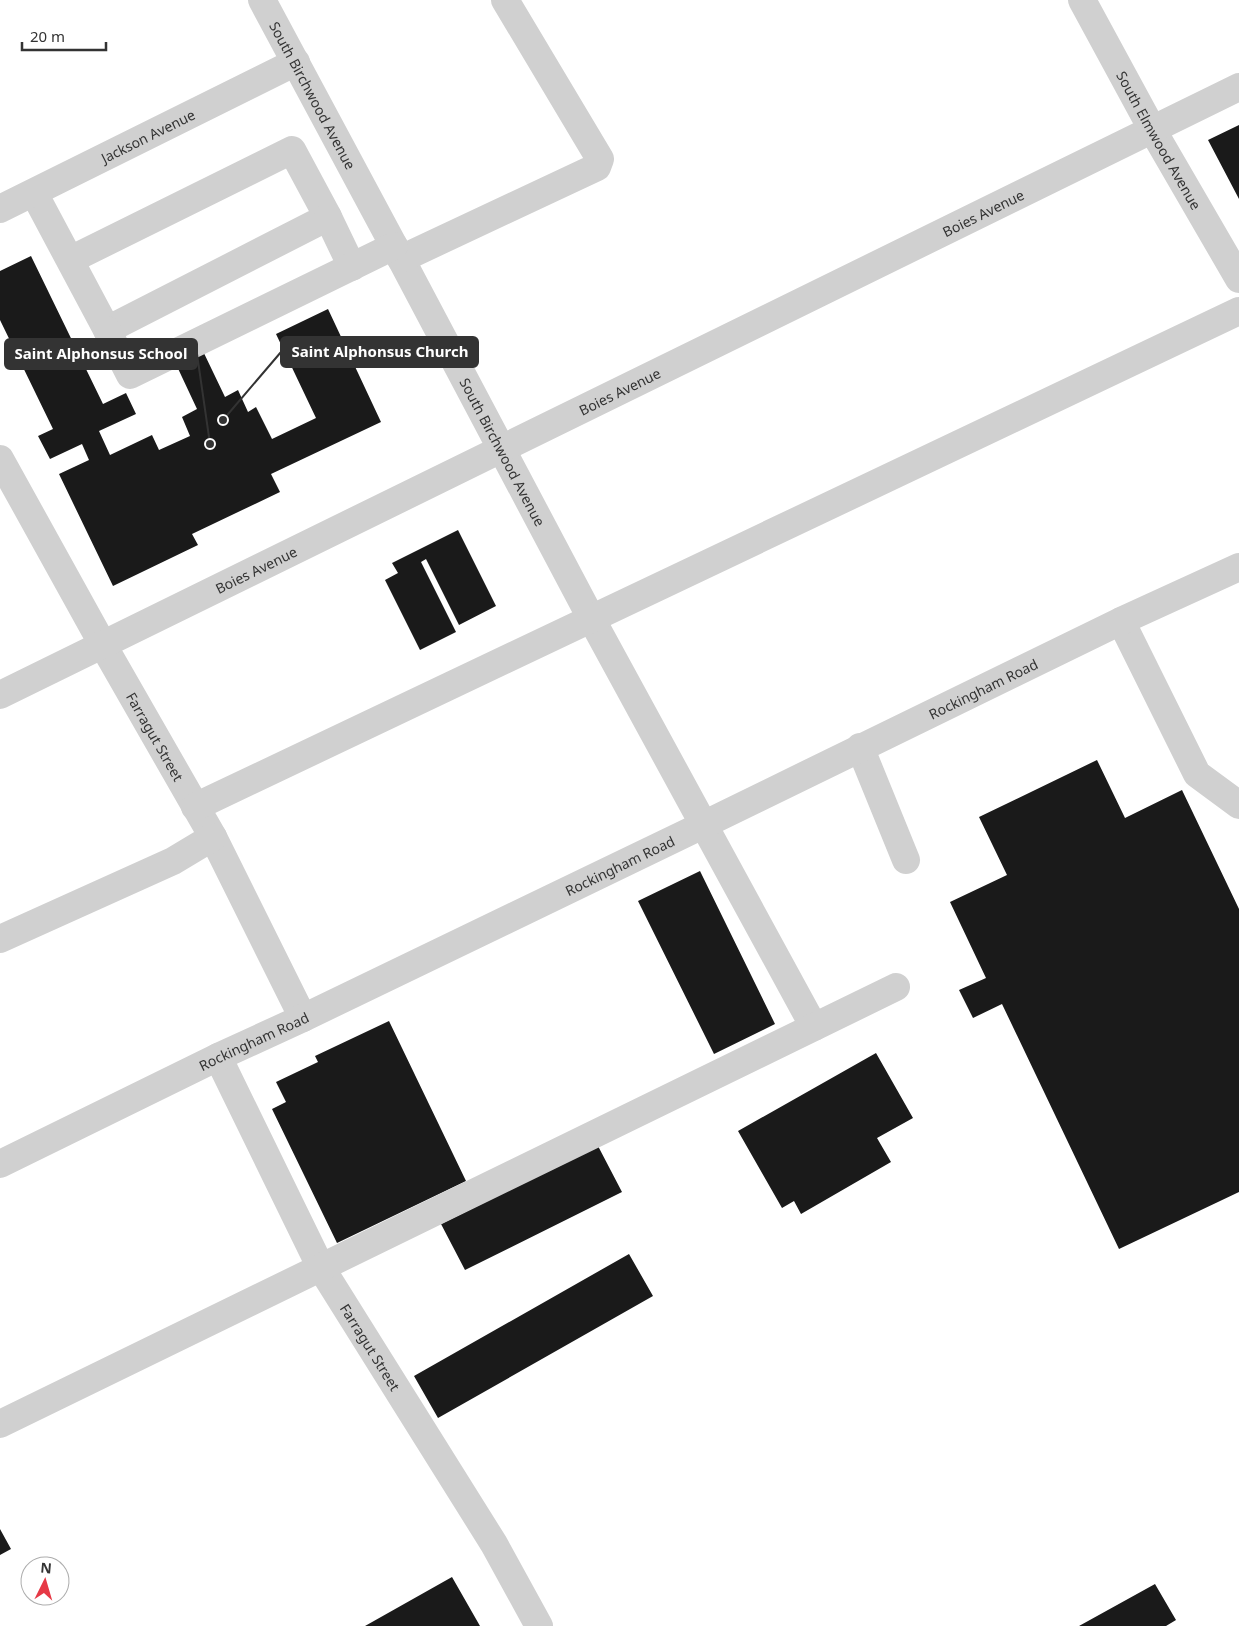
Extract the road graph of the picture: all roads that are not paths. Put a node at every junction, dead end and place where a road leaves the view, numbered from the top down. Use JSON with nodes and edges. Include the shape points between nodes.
{"nodes":[{"id":1,"x":262,"y":0,"type":"edge"},
{"id":2,"x":505,"y":0,"type":"edge"},
{"id":3,"x":1082,"y":0,"type":"edge"},
{"id":4,"x":296,"y":62,"type":"junction"},
{"id":5,"x":1239,"y":87,"type":"edge"},
{"id":6,"x":1152,"y":129,"type":"junction"},
{"id":7,"x":34,"y":192,"type":"junction"},
{"id":8,"x":0,"y":209,"type":"edge"},
{"id":9,"x":328,"y":217,"type":"junction"},
{"id":10,"x":397,"y":252,"type":"junction"},
{"id":11,"x":70,"y":260,"type":"junction"},
{"id":12,"x":352,"y":267,"type":"junction"},
{"id":13,"x":1239,"y":279,"type":"edge"},
{"id":14,"x":1239,"y":311,"type":"edge"},
{"id":15,"x":107,"y":330,"type":"junction"},
{"id":16,"x":500,"y":449,"type":"junction"},
{"id":17,"x":0,"y":459,"type":"edge"},
{"id":18,"x":1239,"y":567,"type":"edge"},
{"id":19,"x":591,"y":618,"type":"junction"},
{"id":20,"x":1120,"y":621,"type":"junction"},
{"id":21,"x":103,"y":645,"type":"junction"},
{"id":22,"x":0,"y":695,"type":"edge"},
{"id":23,"x":860,"y":747,"type":"junction"},
{"id":24,"x":1239,"y":805,"type":"edge"},
{"id":25,"x":195,"y":807,"type":"junction"},
{"id":26,"x":703,"y":825,"type":"junction"},
{"id":27,"x":213,"y":836,"type":"junction"},
{"id":28,"x":906,"y":860,"type":"dead end"},
{"id":29,"x":0,"y":940,"type":"edge"},
{"id":30,"x":896,"y":988,"type":"dead end"},
{"id":31,"x":303,"y":1018,"type":"junction"},
{"id":32,"x":814,"y":1027,"type":"junction"},
{"id":33,"x":218,"y":1057,"type":"junction"},
{"id":34,"x":0,"y":1164,"type":"edge"},
{"id":35,"x":320,"y":1266,"type":"junction"},
{"id":36,"x":0,"y":1424,"type":"edge"},
{"id":37,"x":539,"y":1626,"type":"edge"}],
"edges":[{"from":1,"to":4,"type":"street","name":"South Birchwood Avenue"},
{"from":2,"to":10,"type":"street","via":[[600,159],[597,167]]},
{"from":3,"to":6,"type":"street","name":"South Elmwood Avenue"},
{"from":4,"to":7,"type":"street","name":"Jackson Avenue"},
{"from":4,"to":10,"type":"street","name":"South Birchwood Avenue"},
{"from":5,"to":6,"type":"street","name":"Boies Avenue"},
{"from":6,"to":13,"type":"street","name":"South Elmwood Avenue"},
{"from":6,"to":16,"type":"street","name":"Boies Avenue"},
{"from":7,"to":8,"type":"street","name":"Jackson Avenue"},
{"from":7,"to":11,"type":"street"},
{"from":9,"to":11,"type":"street","via":[[292,150]]},
{"from":9,"to":12,"type":"street"},
{"from":9,"to":15,"type":"street"},
{"from":10,"to":12,"type":"street"},
{"from":10,"to":16,"type":"street","name":"South Birchwood Avenue"},
{"from":11,"to":15,"type":"street"},
{"from":12,"to":15,"type":"street","via":[[130,375]]},
{"from":14,"to":19,"type":"street"},
{"from":16,"to":19,"type":"street","name":"South Birchwood Avenue"},
{"from":16,"to":21,"type":"street","name":"Boies Avenue"},
{"from":17,"to":21,"type":"street","name":"Farragut Street"},
{"from":18,"to":20,"type":"street","name":"Rockingham Road"},
{"from":19,"to":25,"type":"street"},
{"from":19,"to":26,"type":"street","name":"South Birchwood Avenue"},
{"from":20,"to":23,"type":"street","name":"Rockingham Road"},
{"from":20,"to":24,"type":"street","via":[[1197,774]]},
{"from":21,"to":22,"type":"street","name":"Boies Avenue"},
{"from":21,"to":25,"type":"street","name":"Farragut Street"},
{"from":23,"to":26,"type":"street","name":"Rockingham Road"},
{"from":23,"to":28,"type":"street"},
{"from":25,"to":27,"type":"street","name":"Farragut Street"},
{"from":26,"to":31,"type":"street","name":"Rockingham Road"},
{"from":26,"to":32,"type":"street","name":"South Birchwood Avenue"},
{"from":27,"to":29,"type":"street","via":[[173,860]]},
{"from":27,"to":31,"type":"street","name":"Farragut Street"},
{"from":30,"to":32,"type":"street"},
{"from":31,"to":33,"type":"street","name":"Rockingham Road"},
{"from":32,"to":35,"type":"street"},
{"from":33,"to":34,"type":"street","name":"Rockingham Road"},
{"from":33,"to":35,"type":"street","name":"Farragut Street"},
{"from":35,"to":36,"type":"street"},
{"from":35,"to":37,"type":"street","name":"Farragut Street","via":[[494,1544]]}]}
